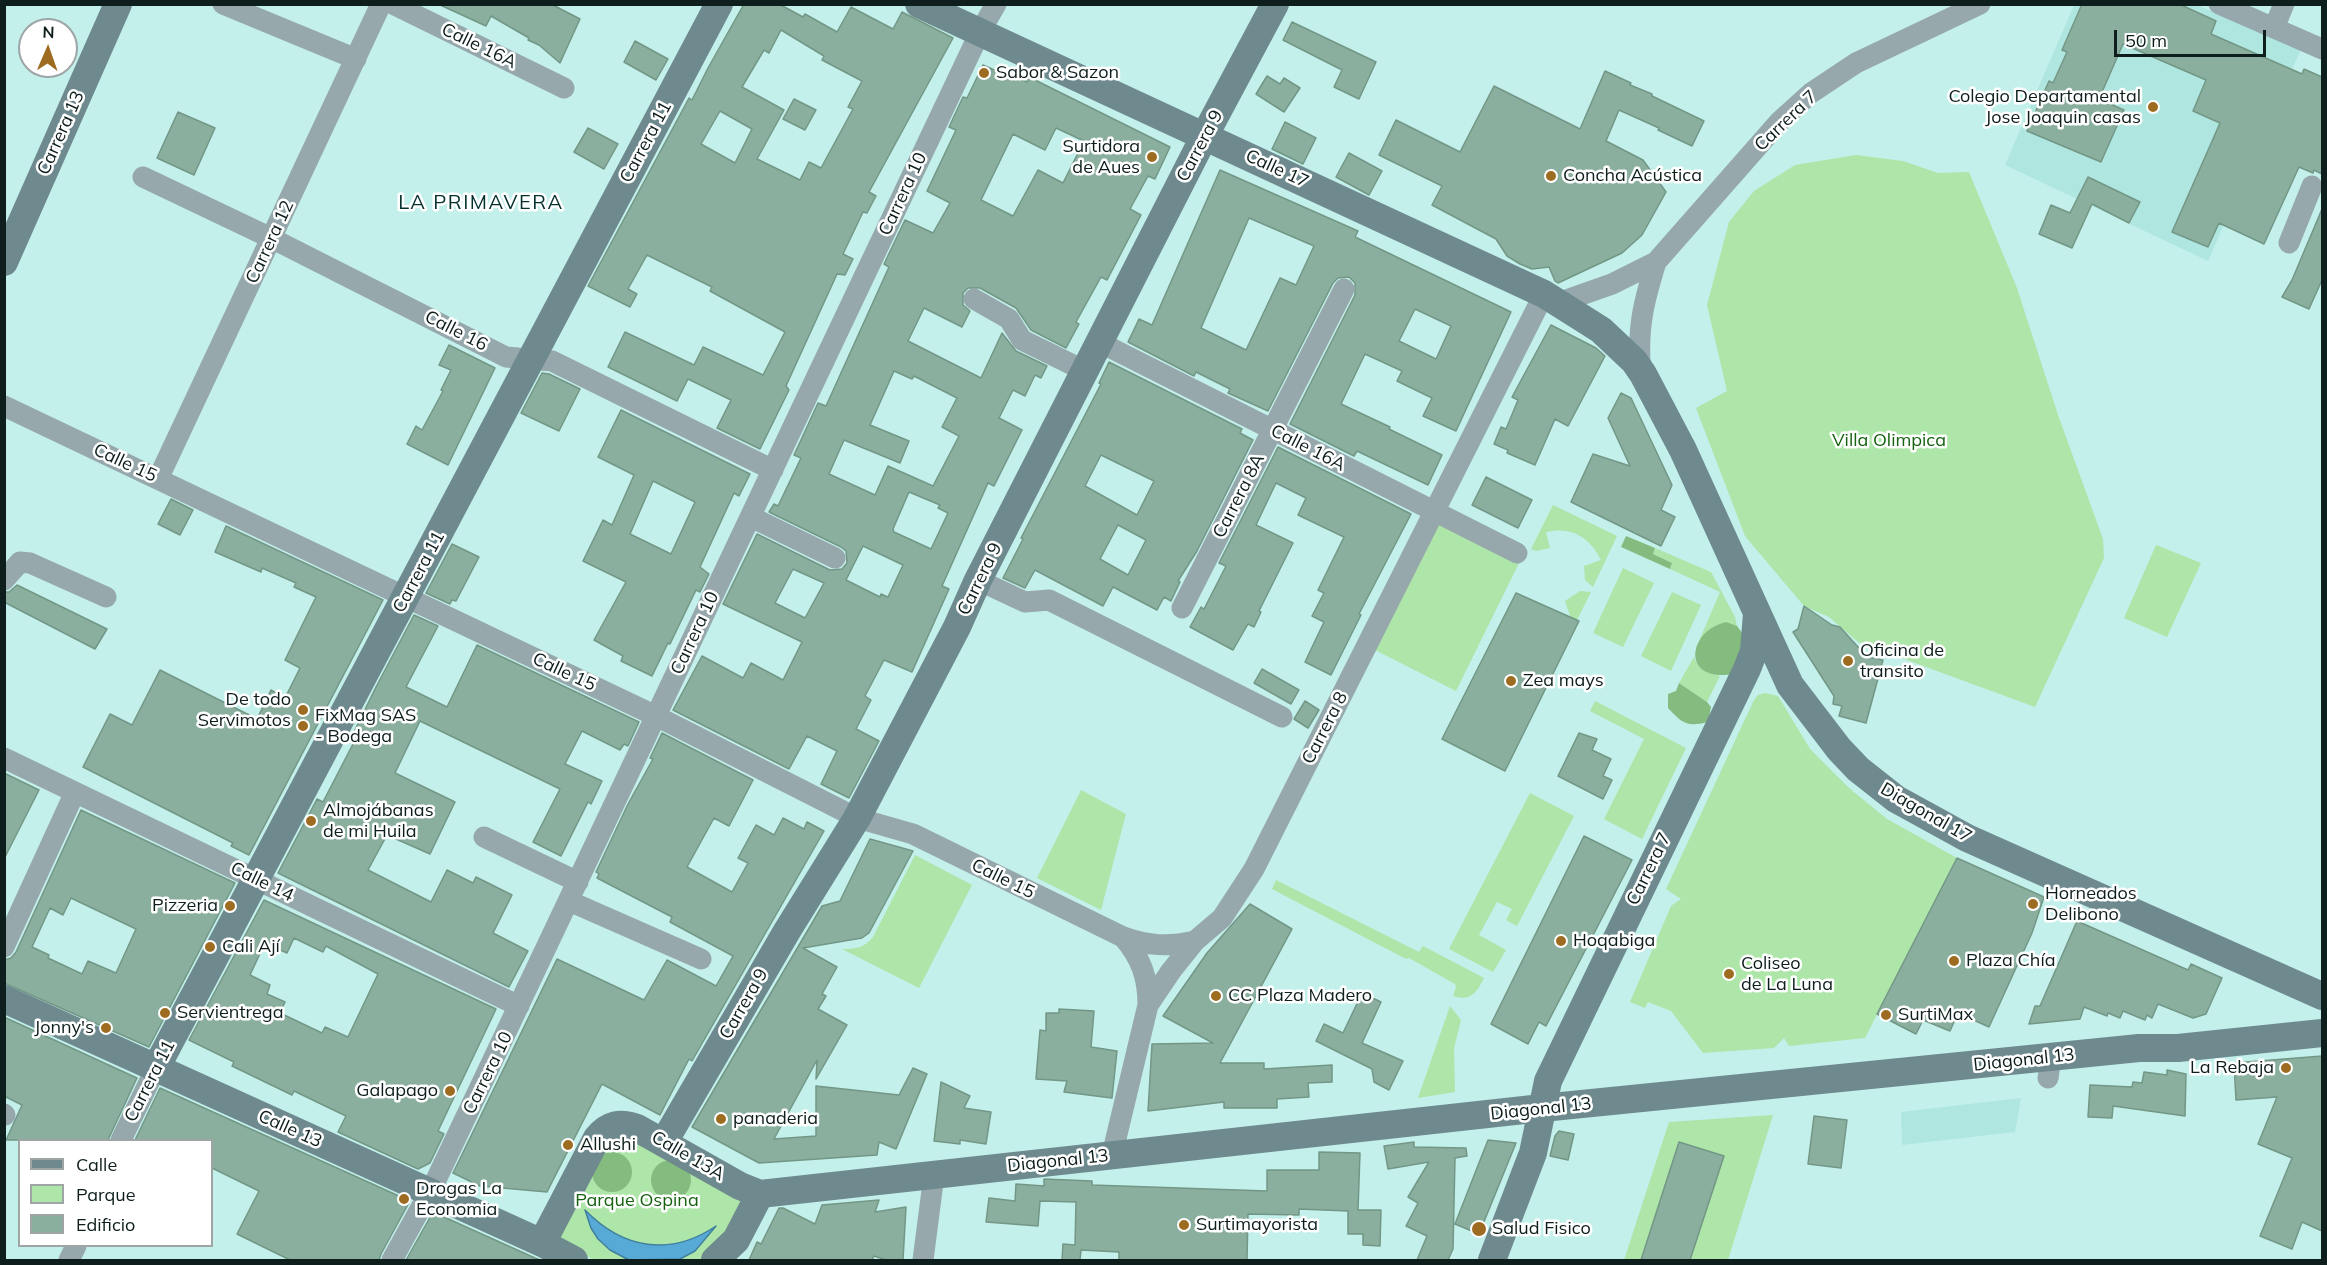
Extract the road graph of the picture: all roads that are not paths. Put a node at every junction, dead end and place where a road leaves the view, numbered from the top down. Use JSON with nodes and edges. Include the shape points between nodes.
{"nodes":[{"id":1,"x":118,"y":4,"type":"edge"},
{"id":2,"x":223,"y":4,"type":"edge"},
{"id":3,"x":381,"y":4,"type":"edge"},
{"id":4,"x":393,"y":4,"type":"edge"},
{"id":5,"x":719,"y":4,"type":"edge"},
{"id":6,"x":919,"y":4,"type":"edge"},
{"id":7,"x":996,"y":4,"type":"edge"},
{"id":8,"x":1275,"y":4,"type":"edge"},
{"id":9,"x":1980,"y":4,"type":"edge"},
{"id":10,"x":2219,"y":4,"type":"edge"},
{"id":11,"x":2284,"y":4,"type":"edge"},
{"id":12,"x":2274,"y":28,"type":"junction"},
{"id":13,"x":980,"y":32,"type":"junction"},
{"id":14,"x":2322,"y":49,"type":"edge"},
{"id":15,"x":356,"y":59,"type":"junction"},
{"id":16,"x":564,"y":88,"type":"dead end"},
{"id":17,"x":1205,"y":135,"type":"junction"},
{"id":18,"x":143,"y":177,"type":"dead end"},
{"id":19,"x":2311,"y":185,"type":"edge"},
{"id":20,"x":272,"y":238,"type":"junction"},
{"id":21,"x":2289,"y":243,"type":"dead end"},
{"id":22,"x":4,"y":262,"type":"edge"},
{"id":23,"x":1656,"y":262,"type":"junction"},
{"id":24,"x":1344,"y":289,"type":"dead end"},
{"id":25,"x":1551,"y":298,"type":"junction"},
{"id":26,"x":974,"y":299,"type":"dead end"},
{"id":27,"x":1099,"y":342,"type":"junction"},
{"id":28,"x":1632,"y":356,"type":"junction"},
{"id":29,"x":530,"y":360,"type":"junction"},
{"id":30,"x":1085,"y":371,"type":"junction"},
{"id":31,"x":4,"y":406,"type":"edge"},
{"id":32,"x":1273,"y":430,"type":"junction"},
{"id":33,"x":773,"y":470,"type":"junction"},
{"id":34,"x":158,"y":479,"type":"junction"},
{"id":35,"x":1435,"y":512,"type":"junction"},
{"id":36,"x":751,"y":517,"type":"junction"},
{"id":37,"x":1517,"y":553,"type":"dead end"},
{"id":38,"x":835,"y":558,"type":"dead end"},
{"id":39,"x":4,"y":580,"type":"edge"},
{"id":40,"x":978,"y":580,"type":"junction"},
{"id":41,"x":106,"y":597,"type":"dead end"},
{"id":42,"x":405,"y":597,"type":"junction"},
{"id":43,"x":1182,"y":608,"type":"dead end"},
{"id":44,"x":1757,"y":614,"type":"junction"},
{"id":45,"x":1790,"y":685,"type":"junction"},
{"id":46,"x":656,"y":716,"type":"junction"},
{"id":47,"x":1282,"y":717,"type":"dead end"},
{"id":48,"x":4,"y":758,"type":"edge"},
{"id":49,"x":75,"y":792,"type":"junction"},
{"id":50,"x":857,"y":818,"type":"junction"},
{"id":51,"x":484,"y":837,"type":"dead end"},
{"id":52,"x":256,"y":879,"type":"junction"},
{"id":53,"x":573,"y":892,"type":"junction"},
{"id":54,"x":1123,"y":937,"type":"junction"},
{"id":55,"x":1195,"y":941,"type":"junction"},
{"id":56,"x":4,"y":947,"type":"edge"},
{"id":57,"x":700,"y":959,"type":"dead end"},
{"id":58,"x":2274,"y":974,"type":"junction"},
{"id":59,"x":2322,"y":996,"type":"edge"},
{"id":60,"x":4,"y":999,"type":"edge"},
{"id":61,"x":1148,"y":1005,"type":"junction"},
{"id":62,"x":519,"y":1006,"type":"junction"},
{"id":63,"x":2322,"y":1033,"type":"edge"},
{"id":64,"x":2178,"y":1048,"type":"junction"},
{"id":65,"x":156,"y":1068,"type":"junction"},
{"id":66,"x":1584,"y":1105,"type":"junction"},
{"id":67,"x":1542,"y":1108,"type":"junction"},
{"id":68,"x":121,"y":1139,"type":"edge"},
{"id":69,"x":664,"y":1142,"type":"junction"},
{"id":70,"x":1112,"y":1155,"type":"junction"},
{"id":71,"x":934,"y":1175,"type":"junction"},
{"id":72,"x":430,"y":1192,"type":"junction"},
{"id":73,"x":760,"y":1194,"type":"junction"},
{"id":74,"x":744,"y":1227,"type":"junction"},
{"id":75,"x":542,"y":1243,"type":"junction"},
{"id":76,"x":392,"y":1260,"type":"edge"},
{"id":77,"x":574,"y":1260,"type":"edge"},
{"id":78,"x":715,"y":1260,"type":"edge"},
{"id":79,"x":734,"y":1260,"type":"edge"},
{"id":80,"x":923,"y":1260,"type":"edge"},
{"id":81,"x":1492,"y":1260,"type":"edge"}],
"edges":[{"from":1,"to":22,"type":"main road","name":"Carrera 13"},
{"from":2,"to":15,"type":"street"},
{"from":3,"to":15,"type":"street","name":"Carrera 12"},
{"from":4,"to":16,"type":"street","name":"Calle 16A"},
{"from":5,"to":29,"type":"main road","name":"Carrera 11"},
{"from":6,"to":13,"type":"main road","name":"Calle 17"},
{"from":7,"to":13,"type":"street","name":"Carrera 10"},
{"from":8,"to":17,"type":"main road","name":"Carrera 9"},
{"from":9,"to":23,"type":"street","name":"Carrera 7","via":[[1856,63],[1811,93],[1780,121]]},
{"from":10,"to":12,"type":"street"},
{"from":11,"to":12,"type":"street"},
{"from":12,"to":14,"type":"street"},
{"from":13,"to":17,"type":"main road","name":"Calle 17"},
{"from":13,"to":33,"type":"street","name":"Carrera 10"},
{"from":15,"to":20,"type":"street","name":"Carrera 12"},
{"from":17,"to":25,"type":"main road","name":"Calle 17"},
{"from":17,"to":27,"type":"main road","name":"Carrera 9"},
{"from":18,"to":20,"type":"street","name":"Calle 16"},
{"from":19,"to":21,"type":"street"},
{"from":20,"to":29,"type":"street","name":"Calle 16","via":[[506,357]]},
{"from":20,"to":34,"type":"street","name":"Carrera 12"},
{"from":23,"to":25,"type":"street","name":"Carrera 7","via":[[1611,284]]},
{"from":23,"to":28,"type":"street","name":"Carrera 7"},
{"from":24,"to":32,"type":"street","name":"Carrera 8A"},
{"from":25,"to":28,"type":"main road","name":"Calle 17","via":[[1601,330]]},
{"from":25,"to":35,"type":"street","name":"Carrera 8"},
{"from":26,"to":30,"type":"street","via":[[1008,319],[1022,340]]},
{"from":27,"to":30,"type":"main road","name":"Carrera 9"},
{"from":27,"to":32,"type":"street","name":"Calle 16A"},
{"from":28,"to":44,"type":"main road","name":"Diagonal 17","via":[[1683,450]]},
{"from":29,"to":33,"type":"street","name":"Calle 16","via":[[552,362]]},
{"from":29,"to":42,"type":"main road","name":"Carrera 11"},
{"from":30,"to":40,"type":"main road","name":"Carrera 9"},
{"from":31,"to":34,"type":"street","name":"Calle 15"},
{"from":32,"to":35,"type":"street","name":"Calle 16A"},
{"from":32,"to":43,"type":"street","name":"Carrera 8A"},
{"from":33,"to":36,"type":"street","name":"Carrera 10"},
{"from":34,"to":42,"type":"street","name":"Calle 15"},
{"from":35,"to":37,"type":"street","name":"Calle 16A"},
{"from":35,"to":55,"type":"street","name":"Carrera 8","via":[[1254,869],[1222,918]]},
{"from":36,"to":38,"type":"street"},
{"from":36,"to":46,"type":"street","name":"Carrera 10"},
{"from":39,"to":41,"type":"street","via":[[20,562],[30,563]]},
{"from":40,"to":47,"type":"street","via":[[1025,602],[1049,600]]},
{"from":40,"to":50,"type":"main road","name":"Carrera 9"},
{"from":42,"to":46,"type":"street","name":"Calle 15"},
{"from":42,"to":52,"type":"main road","name":"Carrera 11"},
{"from":44,"to":45,"type":"main road","name":"Diagonal 17"},
{"from":44,"to":67,"type":"main road","name":"Carrera 7","via":[[1754,651],[1747,669],[1548,1081]]},
{"from":45,"to":58,"type":"main road","name":"Diagonal 17","via":[[1845,756],[1884,791],[1914,810],[1967,838]]},
{"from":45,"to":66,"type":"main road","name":"Carrera 7","via":[[1781,678],[1766,676],[1747,692],[1562,1074],[1559,1084],[1565,1100]]},
{"from":46,"to":50,"type":"street","name":"Calle 15"},
{"from":46,"to":53,"type":"street","name":"Carrera 10"},
{"from":48,"to":49,"type":"street","name":"Calle 14"},
{"from":49,"to":52,"type":"street","name":"Calle 14"},
{"from":49,"to":56,"type":"street"},
{"from":50,"to":54,"type":"street","name":"Calle 15","via":[[913,834]]},
{"from":50,"to":69,"type":"main road","name":"Carrera 9"},
{"from":51,"to":53,"type":"street"},
{"from":52,"to":62,"type":"street","name":"Calle 14"},
{"from":52,"to":65,"type":"main road","name":"Carrera 11"},
{"from":53,"to":57,"type":"street"},
{"from":53,"to":62,"type":"street","name":"Carrera 10"},
{"from":54,"to":55,"type":"street","name":"Calle 15","via":[[1159,946]]},
{"from":54,"to":61,"type":"street","name":"Calle 15","via":[[1143,968]]},
{"from":55,"to":61,"type":"street","name":"Carrera 8"},
{"from":58,"to":59,"type":"main road"},
{"from":58,"to":64,"type":"main road","via":[[2276,984],[2299,1003],[2300,1012],[2295,1020],[2194,1033]]},
{"from":60,"to":65,"type":"main road","name":"Calle 13"},
{"from":61,"to":70,"type":"street","name":"Carrera 8"},
{"from":62,"to":72,"type":"street","name":"Carrera 10"},
{"from":63,"to":64,"type":"main road","name":"Diagonal 13"},
{"from":64,"to":66,"type":"main road","name":"Diagonal 13","via":[[2139,1048],[2049,1068]]},
{"from":65,"to":68,"type":"street","name":"Carrera 11"},
{"from":65,"to":72,"type":"main road","name":"Calle 13"},
{"from":66,"to":67,"type":"main road","name":"Diagonal 13"},
{"from":67,"to":70,"type":"main road","name":"Diagonal 13"},
{"from":67,"to":81,"type":"main road","name":"Carrera 7","via":[[1533,1153]]},
{"from":69,"to":73,"type":"main road","name":"Calle 13A"},
{"from":69,"to":75,"type":"main road","name":"Calle 13A","via":[[626,1124],[614,1124],[605,1130],[597,1138]]},
{"from":70,"to":71,"type":"main road","name":"Diagonal 13"},
{"from":71,"to":73,"type":"main road","name":"Diagonal 13"},
{"from":71,"to":80,"type":"street"},
{"from":72,"to":75,"type":"main road","name":"Calle 13"},
{"from":72,"to":76,"type":"street","name":"Carrera 10"},
{"from":73,"to":74,"type":"main road"},
{"from":74,"to":78,"type":"main road"},
{"from":74,"to":79,"type":"street"},
{"from":75,"to":77,"type":"main road","name":"Calle 13"}]}
